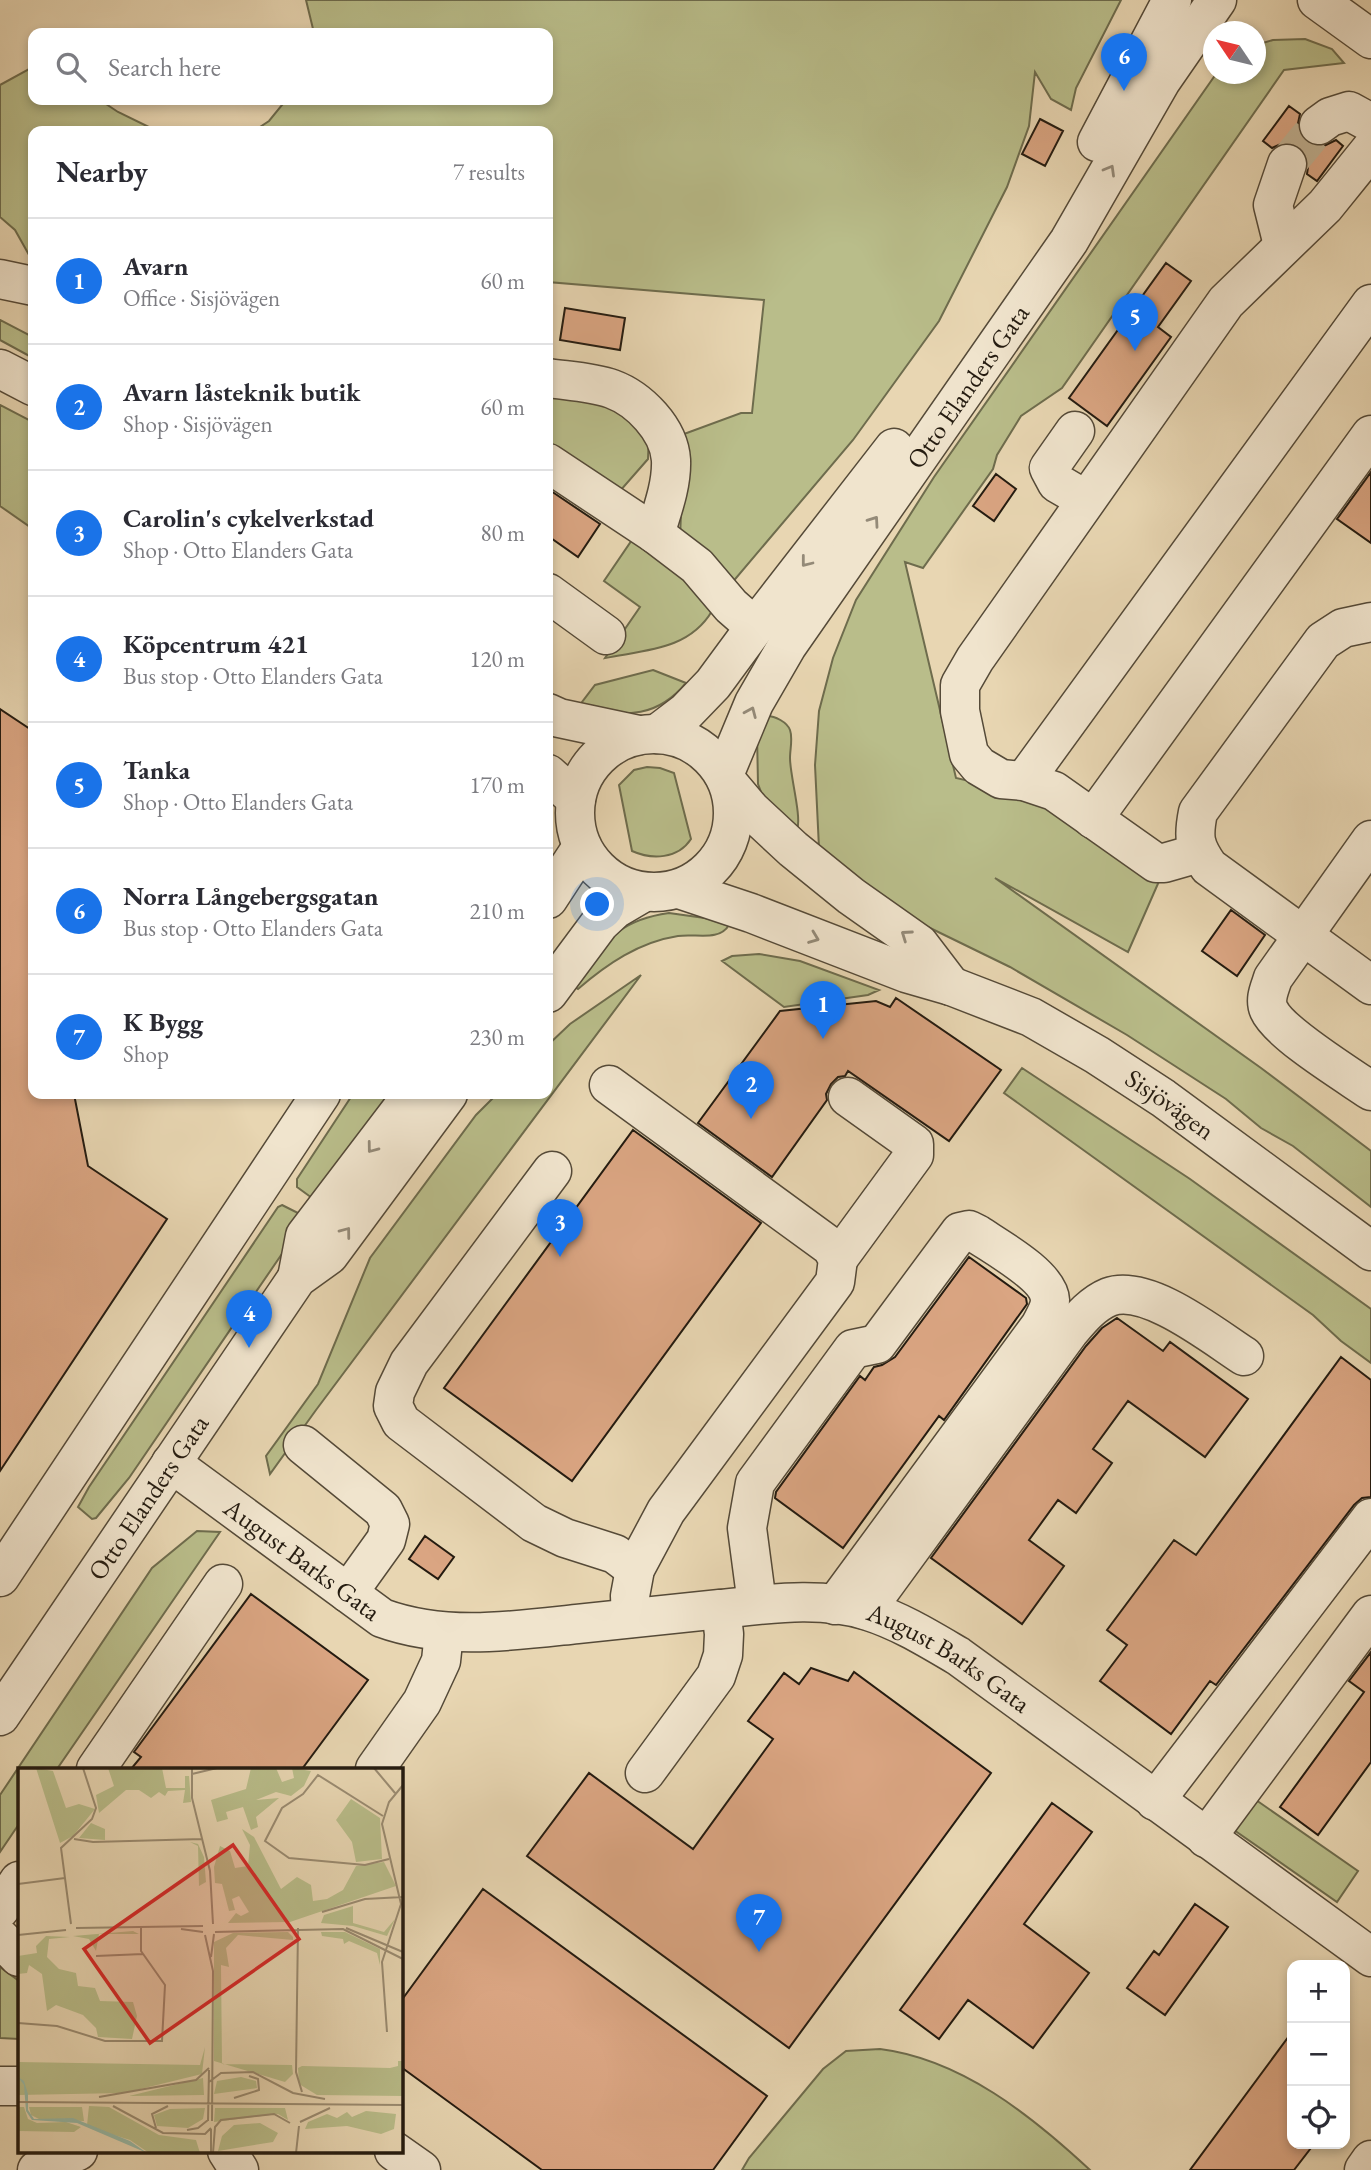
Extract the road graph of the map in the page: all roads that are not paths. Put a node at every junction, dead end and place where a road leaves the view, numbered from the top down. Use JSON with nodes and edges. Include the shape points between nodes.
{"nodes":[{"id":1,"x":1172,"y":0,"type":"edge"},
{"id":2,"x":1217,"y":0,"type":"edge"},
{"id":3,"x":1317,"y":0,"type":"edge"},
{"id":4,"x":1371,"y":39,"type":"edge"},
{"id":5,"x":1371,"y":123,"type":"edge"},
{"id":6,"x":1319,"y":125,"type":"tunnel mouth"},
{"id":7,"x":1371,"y":149,"type":"edge"},
{"id":8,"x":1287,"y":164,"type":"tunnel mouth"},
{"id":9,"x":1283,"y":245,"type":"junction"},
{"id":10,"x":1371,"y":304,"type":"edge"},
{"id":11,"x":0,"y":369,"type":"edge"},
{"id":12,"x":553,"y":379,"type":"edge"},
{"id":13,"x":28,"y":383,"type":"edge"},
{"id":14,"x":1075,"y":431,"type":"dead end"},
{"id":15,"x":1371,"y":435,"type":"edge"},
{"id":16,"x":553,"y":466,"type":"edge"},
{"id":17,"x":1086,"y":500,"type":"junction"},
{"id":18,"x":655,"y":534,"type":"junction"},
{"id":19,"x":553,"y":597,"type":"edge"},
{"id":20,"x":1371,"y":622,"type":"edge"},
{"id":21,"x":755,"y":627,"type":"junction"},
{"id":22,"x":606,"y":635,"type":"dead end"},
{"id":23,"x":553,"y":715,"type":"edge"},
{"id":24,"x":648,"y":734,"type":"junction"},
{"id":25,"x":553,"y":778,"type":"edge"},
{"id":26,"x":726,"y":779,"type":"junction"},
{"id":27,"x":1024,"y":781,"type":"junction"},
{"id":28,"x":576,"y":799,"type":"junction"},
{"id":29,"x":1093,"y":819,"type":"junction"},
{"id":30,"x":1371,"y":840,"type":"edge"},
{"id":31,"x":582,"y":847,"type":"junction"},
{"id":32,"x":1199,"y":853,"type":"junction"},
{"id":33,"x":553,"y":891,"type":"edge"},
{"id":34,"x":661,"y":891,"type":"junction"},
{"id":35,"x":1304,"y":935,"type":"junction"},
{"id":36,"x":1371,"y":985,"type":"edge"},
{"id":37,"x":553,"y":986,"type":"edge"},
{"id":38,"x":951,"y":986,"type":"junction"},
{"id":39,"x":609,"y":1084,"type":"dead end"},
{"id":40,"x":1371,"y":1091,"type":"edge"},
{"id":41,"x":848,"y":1097,"type":"dead end"},
{"id":42,"x":318,"y":1099,"type":"edge"},
{"id":43,"x":409,"y":1099,"type":"edge"},
{"id":44,"x":444,"y":1099,"type":"edge"},
{"id":45,"x":552,"y":1171,"type":"dead end"},
{"id":46,"x":1371,"y":1251,"type":"edge"},
{"id":47,"x":838,"y":1259,"type":"junction"},
{"id":48,"x":297,"y":1278,"type":"junction"},
{"id":49,"x":1244,"y":1356,"type":"dead end"},
{"id":50,"x":303,"y":1445,"type":"dead end"},
{"id":51,"x":171,"y":1463,"type":"junction"},
{"id":52,"x":1371,"y":1518,"type":"edge"},
{"id":53,"x":635,"y":1569,"type":"junction"},
{"id":54,"x":0,"y":1577,"type":"edge"},
{"id":55,"x":223,"y":1584,"type":"dead end"},
{"id":56,"x":348,"y":1593,"type":"junction"},
{"id":57,"x":739,"y":1607,"type":"junction"},
{"id":58,"x":851,"y":1608,"type":"junction"},
{"id":59,"x":1371,"y":1615,"type":"edge"},
{"id":60,"x":631,"y":1618,"type":"junction"},
{"id":61,"x":444,"y":1632,"type":"junction"},
{"id":62,"x":0,"y":1716,"type":"edge"},
{"id":63,"x":97,"y":1768,"type":"edge"},
{"id":64,"x":376,"y":1768,"type":"edge"},
{"id":65,"x":645,"y":1773,"type":"dead end"},
{"id":66,"x":1155,"y":1801,"type":"junction"},
{"id":67,"x":1206,"y":1838,"type":"junction"},
{"id":68,"x":18,"y":1882,"type":"edge"},
{"id":69,"x":0,"y":1909,"type":"edge"},
{"id":70,"x":0,"y":1938,"type":"edge"},
{"id":71,"x":1367,"y":1945,"type":"edge"},
{"id":72,"x":18,"y":1956,"type":"edge"},
{"id":73,"x":0,"y":2086,"type":"edge"},
{"id":74,"x":18,"y":2086,"type":"edge"},
{"id":75,"x":76,"y":2152,"type":"edge"},
{"id":76,"x":228,"y":2152,"type":"edge"},
{"id":77,"x":395,"y":2152,"type":"edge"},
{"id":78,"x":1371,"y":2160,"type":"edge"},
{"id":79,"x":37,"y":2170,"type":"edge"},
{"id":80,"x":239,"y":2170,"type":"edge"},
{"id":81,"x":421,"y":2170,"type":"edge"},
{"id":82,"x":1364,"y":2170,"type":"edge"}],
"edges":[{"from":1,"to":21,"type":"street","name":"Otto Elanders Gata","one_way":true,"via":[[1050,229],[878,470]]},
{"from":26,"to":2,"type":"street","name":"Otto Elanders Gata","one_way":true,"via":[[754,703],[787,646],[1069,242],[1161,81]]},
{"from":3,"to":4,"type":"street"},
{"from":5,"to":6,"type":"street","via":[[1349,111]]},
{"from":7,"to":9,"type":"street","via":[[1325,206]]},
{"from":8,"to":9,"type":"street","via":[[1273,205]]},
{"from":9,"to":17,"type":"street","via":[[1226,302]]},
{"from":10,"to":27,"type":"street"},
{"from":11,"to":13,"type":"street"},
{"from":12,"to":18,"type":"street","via":[[609,388],[632,398],[661,431],[671,457]]},
{"from":14,"to":17,"type":"street","via":[[1049,468],[1057,483]]},
{"from":15,"to":29,"type":"street"},
{"from":16,"to":18,"type":"street"},
{"from":17,"to":27,"type":"street","via":[[960,685],[969,754],[1001,779]]},
{"from":18,"to":21,"type":"street","via":[[697,566]]},
{"from":19,"to":22,"type":"street"},
{"from":20,"to":32,"type":"street","via":[[1343,628],[1323,641],[1198,812],[1194,834]]},
{"from":21,"to":24,"type":"street","name":"Otto Elanders Gata","via":[[687,712]]},
{"from":23,"to":24,"type":"street"},
{"from":24,"to":26,"type":"street","via":[[677,737],[696,745]]},
{"from":24,"to":28,"type":"street","name":"Otto Elanders Gata","via":[[617,743],[598,757],[584,776]]},
{"from":25,"to":28,"type":"street"},
{"from":26,"to":34,"type":"street","via":[[734,822],[726,847],[702,877]]},
{"from":38,"to":26,"type":"street","one_way":true,"via":[[919,944],[793,849]]},
{"from":27,"to":29,"type":"street","via":[[1054,791]]},
{"from":28,"to":31,"type":"street","name":"Otto Elanders Gata","via":[[575,823]]},
{"from":29,"to":32,"type":"street","via":[[1156,863]]},
{"from":30,"to":35,"type":"street"},
{"from":31,"to":33,"type":"street"},
{"from":31,"to":34,"type":"street","name":"Otto Elanders Gata","via":[[594,866],[612,881]]},
{"from":32,"to":35,"type":"street","via":[[1209,867]]},
{"from":34,"to":37,"type":"street","via":[[615,909]]},
{"from":34,"to":38,"type":"street","name":"Sisjövägen","one_way":true,"via":[[751,913]]},
{"from":35,"to":36,"type":"street"},
{"from":35,"to":40,"type":"street","via":[[1273,978],[1269,1009],[1290,1032]]},
{"from":38,"to":46,"type":"street","name":"Sisjövägen","via":[[1031,1017],[1097,1055]]},
{"from":39,"to":47,"type":"street","via":[[831,1248]]},
{"from":41,"to":47,"type":"street","via":[[914,1144],[914,1155]]},
{"from":42,"to":54,"type":"street"},
{"from":43,"to":48,"type":"street","name":"Otto Elanders Gata","one_way":true,"via":[[305,1236]]},
{"from":48,"to":44,"type":"street","name":"Otto Elanders Gata","one_way":true,"via":[[329,1255]]},
{"from":45,"to":53,"type":"street","via":[[409,1363],[393,1406],[401,1422],[534,1523],[615,1554]]},
{"from":47,"to":53,"type":"street","via":[[835,1282],[666,1511]]},
{"from":48,"to":51,"type":"street","name":"Otto Elanders Gata"},
{"from":49,"to":58,"type":"street","via":[[1172,1309],[1126,1296],[1100,1302],[1082,1316]]},
{"from":50,"to":56,"type":"street","via":[[383,1510],[390,1524],[386,1540]]},
{"from":51,"to":56,"type":"street","name":"August Barks Gata"},
{"from":51,"to":62,"type":"street","name":"Otto Elanders Gata"},
{"from":52,"to":66,"type":"street"},
{"from":53,"to":60,"type":"street"},
{"from":55,"to":63,"type":"street"},
{"from":56,"to":61,"type":"street","name":"August Barks Gata","via":[[382,1618],[408,1628]]},
{"from":57,"to":58,"type":"street","name":"August Barks Gata","via":[[814,1602]]},
{"from":57,"to":58,"type":"street","via":[[755,1483],[853,1349],[877,1343],[960,1232],[969,1230],[1040,1279],[1047,1289],[1048,1310]]},
{"from":57,"to":60,"type":"street","name":"August Barks Gata"},
{"from":57,"to":65,"type":"street","via":[[724,1634],[716,1676]]},
{"from":58,"to":66,"type":"street","name":"August Barks Gata","via":[[905,1626],[958,1656]]},
{"from":59,"to":67,"type":"street"},
{"from":60,"to":61,"type":"street","name":"August Barks Gata","via":[[510,1631]]},
{"from":61,"to":64,"type":"street","via":[[441,1661],[422,1702]]},
{"from":66,"to":67,"type":"street","name":"August Barks Gata"},
{"from":67,"to":71,"type":"street","name":"August Barks Gata"},
{"from":68,"to":69,"type":"street"},
{"from":70,"to":72,"type":"street"},
{"from":73,"to":74,"type":"street"},
{"from":75,"to":79,"type":"street"},
{"from":76,"to":80,"type":"street"},
{"from":77,"to":81,"type":"street"},
{"from":78,"to":82,"type":"street"}]}
